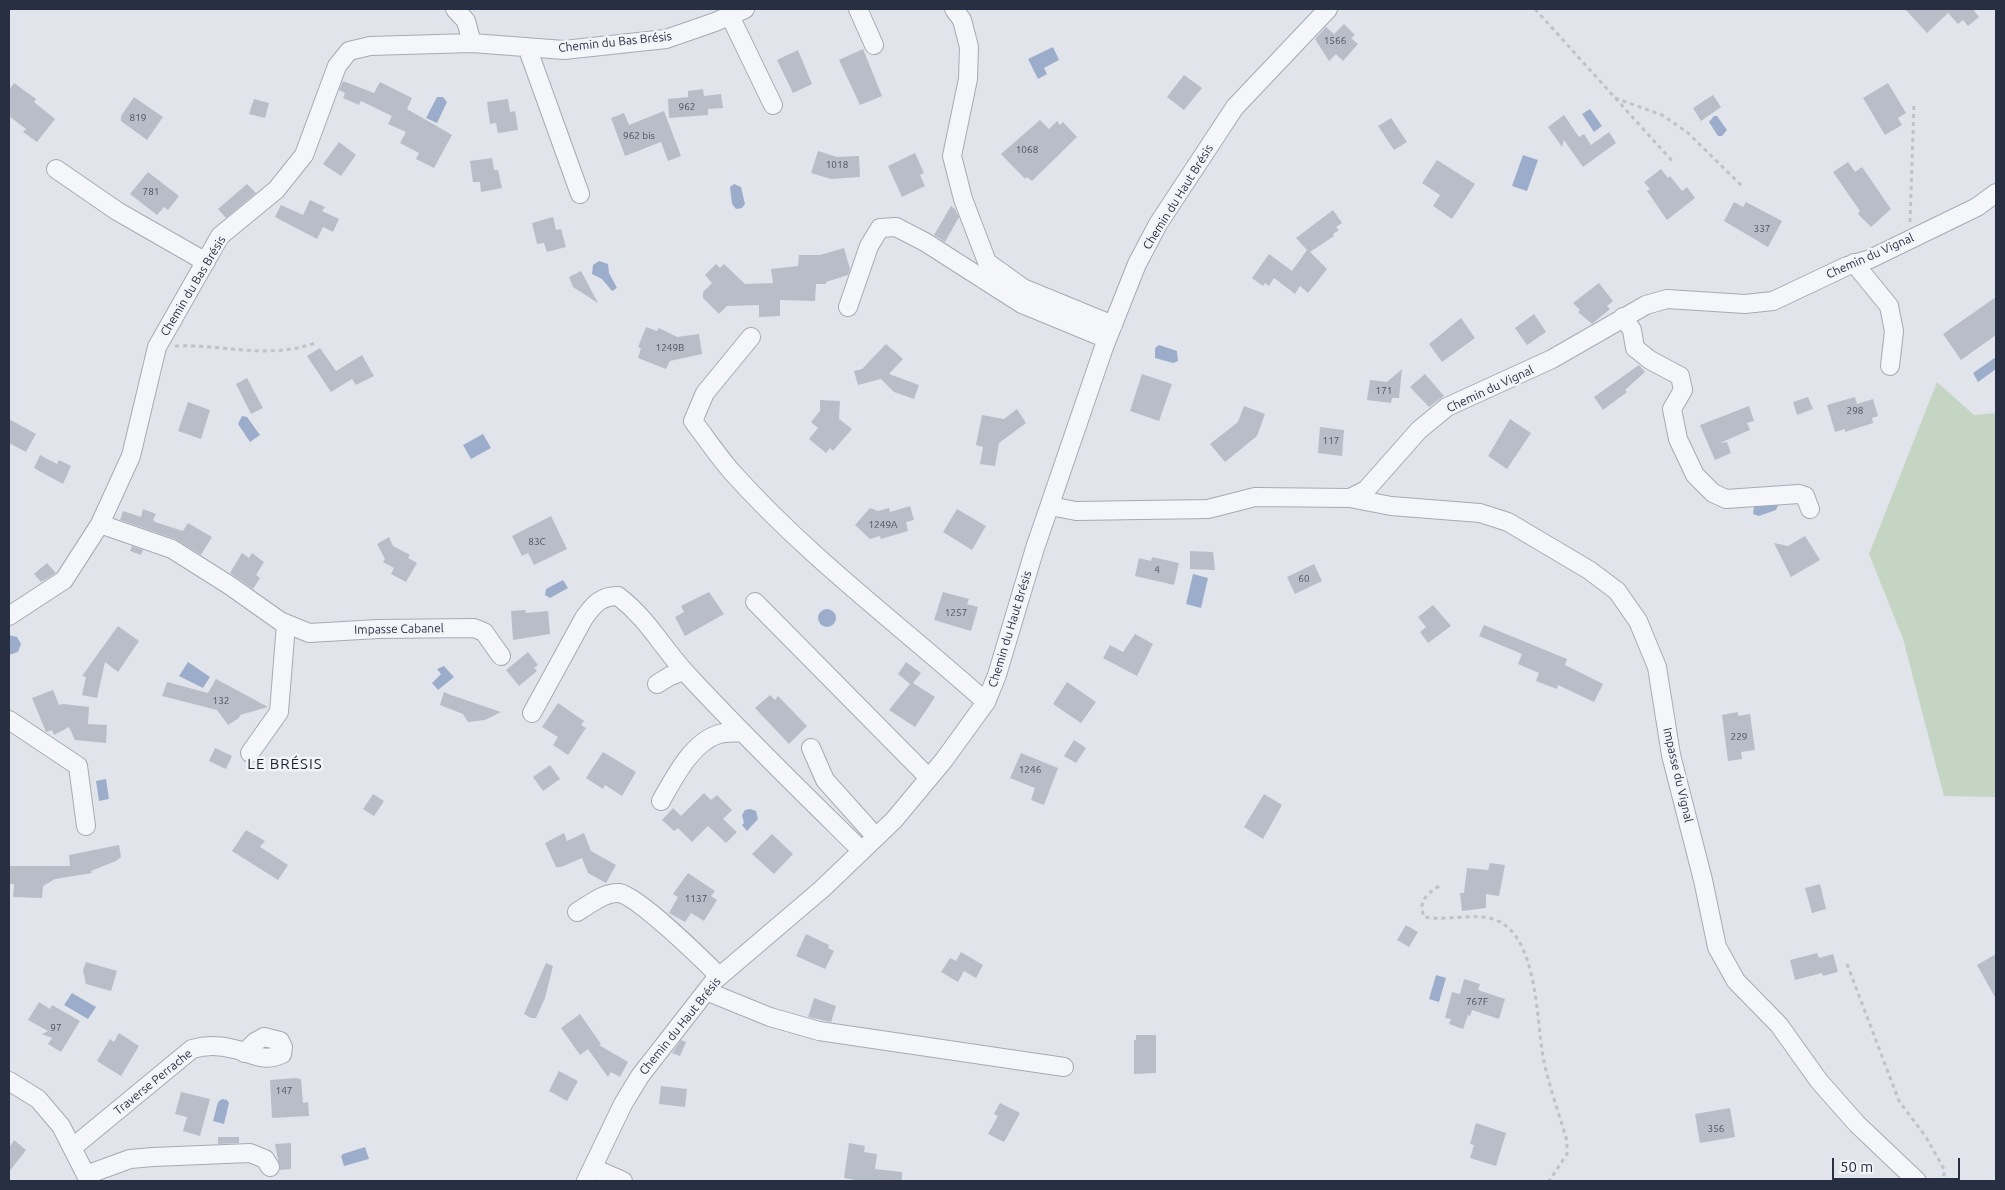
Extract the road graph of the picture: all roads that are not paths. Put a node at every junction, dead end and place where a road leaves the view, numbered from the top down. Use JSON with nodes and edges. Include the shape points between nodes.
{"nodes":[{"id":1,"x":455,"y":9,"type":"edge"},
{"id":2,"x":858,"y":9,"type":"edge"},
{"id":3,"x":954,"y":9,"type":"edge"},
{"id":4,"x":1328,"y":9,"type":"edge"},
{"id":5,"x":738,"y":12,"type":"edge"},
{"id":6,"x":472,"y":43,"type":"junction"},
{"id":7,"x":874,"y":45,"type":"dead end"},
{"id":8,"x":527,"y":47,"type":"junction"},
{"id":9,"x":773,"y":105,"type":"dead end"},
{"id":10,"x":56,"y":169,"type":"dead end"},
{"id":11,"x":1996,"y":193,"type":"edge"},
{"id":12,"x":580,"y":194,"type":"dead end"},
{"id":13,"x":206,"y":262,"type":"junction"},
{"id":14,"x":1854,"y":263,"type":"junction"},
{"id":15,"x":848,"y":308,"type":"dead end"},
{"id":16,"x":1623,"y":317,"type":"junction"},
{"id":17,"x":1110,"y":332,"type":"junction"},
{"id":18,"x":751,"y":337,"type":"dead end"},
{"id":19,"x":1890,"y":366,"type":"dead end"},
{"id":20,"x":1350,"y":498,"type":"junction"},
{"id":21,"x":1050,"y":506,"type":"junction"},
{"id":22,"x":1810,"y":509,"type":"dead end"},
{"id":23,"x":100,"y":524,"type":"junction"},
{"id":24,"x":755,"y":602,"type":"dead end"},
{"id":25,"x":9,"y":616,"type":"edge"},
{"id":26,"x":286,"y":624,"type":"junction"},
{"id":27,"x":501,"y":656,"type":"dead end"},
{"id":28,"x":684,"y":671,"type":"junction"},
{"id":29,"x":657,"y":684,"type":"dead end"},
{"id":30,"x":986,"y":702,"type":"junction"},
{"id":31,"x":532,"y":713,"type":"dead end"},
{"id":32,"x":9,"y":720,"type":"edge"},
{"id":33,"x":742,"y":732,"type":"junction"},
{"id":34,"x":811,"y":748,"type":"dead end"},
{"id":35,"x":250,"y":753,"type":"dead end"},
{"id":36,"x":929,"y":778,"type":"junction"},
{"id":37,"x":661,"y":800,"type":"dead end"},
{"id":38,"x":86,"y":826,"type":"dead end"},
{"id":39,"x":876,"y":837,"type":"junction"},
{"id":40,"x":862,"y":851,"type":"junction"},
{"id":41,"x":577,"y":912,"type":"dead end"},
{"id":42,"x":719,"y":976,"type":"junction"},
{"id":43,"x":706,"y":991,"type":"junction"},
{"id":44,"x":244,"y":1053,"type":"dead end"},
{"id":45,"x":1064,"y":1067,"type":"dead end"},
{"id":46,"x":9,"y":1081,"type":"edge"},
{"id":47,"x":72,"y":1148,"type":"junction"},
{"id":48,"x":270,"y":1167,"type":"dead end"},
{"id":49,"x":589,"y":1175,"type":"edge"},
{"id":50,"x":87,"y":1178,"type":"edge"},
{"id":51,"x":623,"y":1181,"type":"edge"},
{"id":52,"x":1917,"y":1181,"type":"edge"}],
"edges":[{"from":1,"to":6,"type":"street","via":[[466,21]]},
{"from":2,"to":7,"type":"street"},
{"from":3,"to":17,"type":"street","via":[[962,20],[969,47],[968,79],[952,156],[963,199],[987,262],[1023,288]]},
{"from":4,"to":17,"type":"street","name":"Chemin du Haut Brésis","via":[[1235,107],[1158,224],[1137,264]]},
{"from":5,"to":8,"type":"street","name":"Chemin du Bas Brésis","via":[[666,39],[564,50]]},
{"from":5,"to":9,"type":"street"},
{"from":6,"to":8,"type":"street","name":"Chemin du Bas Brésis"},
{"from":6,"to":13,"type":"street","name":"Chemin du Bas Brésis","via":[[370,46],[349,51],[337,66],[304,155],[276,190],[220,236]]},
{"from":8,"to":12,"type":"street"},
{"from":10,"to":13,"type":"street","via":[[117,211]]},
{"from":11,"to":14,"type":"street","name":"Chemin du Vignal","via":[[1977,207],[1870,259]]},
{"from":13,"to":23,"type":"street","name":"Chemin du Bas Brésis","via":[[157,347],[131,456]]},
{"from":14,"to":16,"type":"street","name":"Chemin du Vignal","via":[[1773,300],[1745,304],[1667,299]]},
{"from":14,"to":19,"type":"street","via":[[1889,306],[1894,332]]},
{"from":15,"to":17,"type":"street","via":[[868,246],[880,228],[896,227],[1022,304]]},
{"from":16,"to":20,"type":"street","name":"Chemin du Vignal","via":[[1552,359],[1447,407],[1418,430],[1366,490]]},
{"from":16,"to":22,"type":"street","via":[[1632,330],[1636,348],[1650,360],[1680,376],[1683,390],[1672,409],[1672,416],[1678,439],[1695,475],[1713,493],[1726,498],[1799,494],[1805,496]]},
{"from":17,"to":21,"type":"street","name":"Chemin du Haut Brésis"},
{"from":18,"to":30,"type":"street","via":[[705,393],[693,421],[732,472],[804,543],[874,608]]},
{"from":20,"to":21,"type":"street","via":[[1255,497],[1208,509],[1076,511]]},
{"from":20,"to":52,"type":"street","name":"Impasse du Vignal","via":[[1390,506],[1480,513],[1508,522],[1617,590],[1638,620],[1657,667],[1672,755],[1717,947],[1736,981],[1779,1025],[1819,1081],[1857,1124]]},
{"from":21,"to":30,"type":"street","name":"Chemin du Haut Brésis"},
{"from":23,"to":25,"type":"street","name":"Chemin du Bas Brésis","via":[[64,580]]},
{"from":23,"to":26,"type":"street","name":"Impasse Cabanel","via":[[172,549]]},
{"from":24,"to":36,"type":"street"},
{"from":26,"to":27,"type":"street","name":"Impasse Cabanel","via":[[308,633],[474,628],[484,632]]},
{"from":26,"to":35,"type":"street","via":[[279,712]]},
{"from":28,"to":29,"type":"street"},
{"from":28,"to":31,"type":"street","via":[[633,608],[618,596],[601,599],[584,618]]},
{"from":28,"to":33,"type":"street"},
{"from":30,"to":36,"type":"street","name":"Chemin du Haut Brésis"},
{"from":32,"to":38,"type":"street","via":[[78,766]]},
{"from":33,"to":37,"type":"street","via":[[718,734],[698,746]]},
{"from":33,"to":40,"type":"street"},
{"from":34,"to":39,"type":"street","via":[[825,780]]},
{"from":36,"to":39,"type":"street","name":"Chemin du Haut Brésis"},
{"from":39,"to":40,"type":"street","name":"Chemin du Haut Brésis"},
{"from":40,"to":42,"type":"street","name":"Chemin du Haut Brésis"},
{"from":41,"to":42,"type":"street","via":[[610,894],[620,893],[644,908]]},
{"from":42,"to":43,"type":"street","name":"Chemin du Haut Brésis"},
{"from":43,"to":45,"type":"street","via":[[770,1017],[819,1031]]},
{"from":43,"to":49,"type":"street","name":"Chemin du Haut Brésis","via":[[640,1076]]},
{"from":44,"to":47,"type":"street","name":"Traverse Perrache","via":[[208,1045],[192,1049]]},
{"from":46,"to":47,"type":"street","via":[[38,1099],[61,1126]]},
{"from":47,"to":50,"type":"street"},
{"from":48,"to":50,"type":"street","via":[[265,1159],[250,1154],[153,1157],[130,1159]]},
{"from":49,"to":51,"type":"street"}]}
